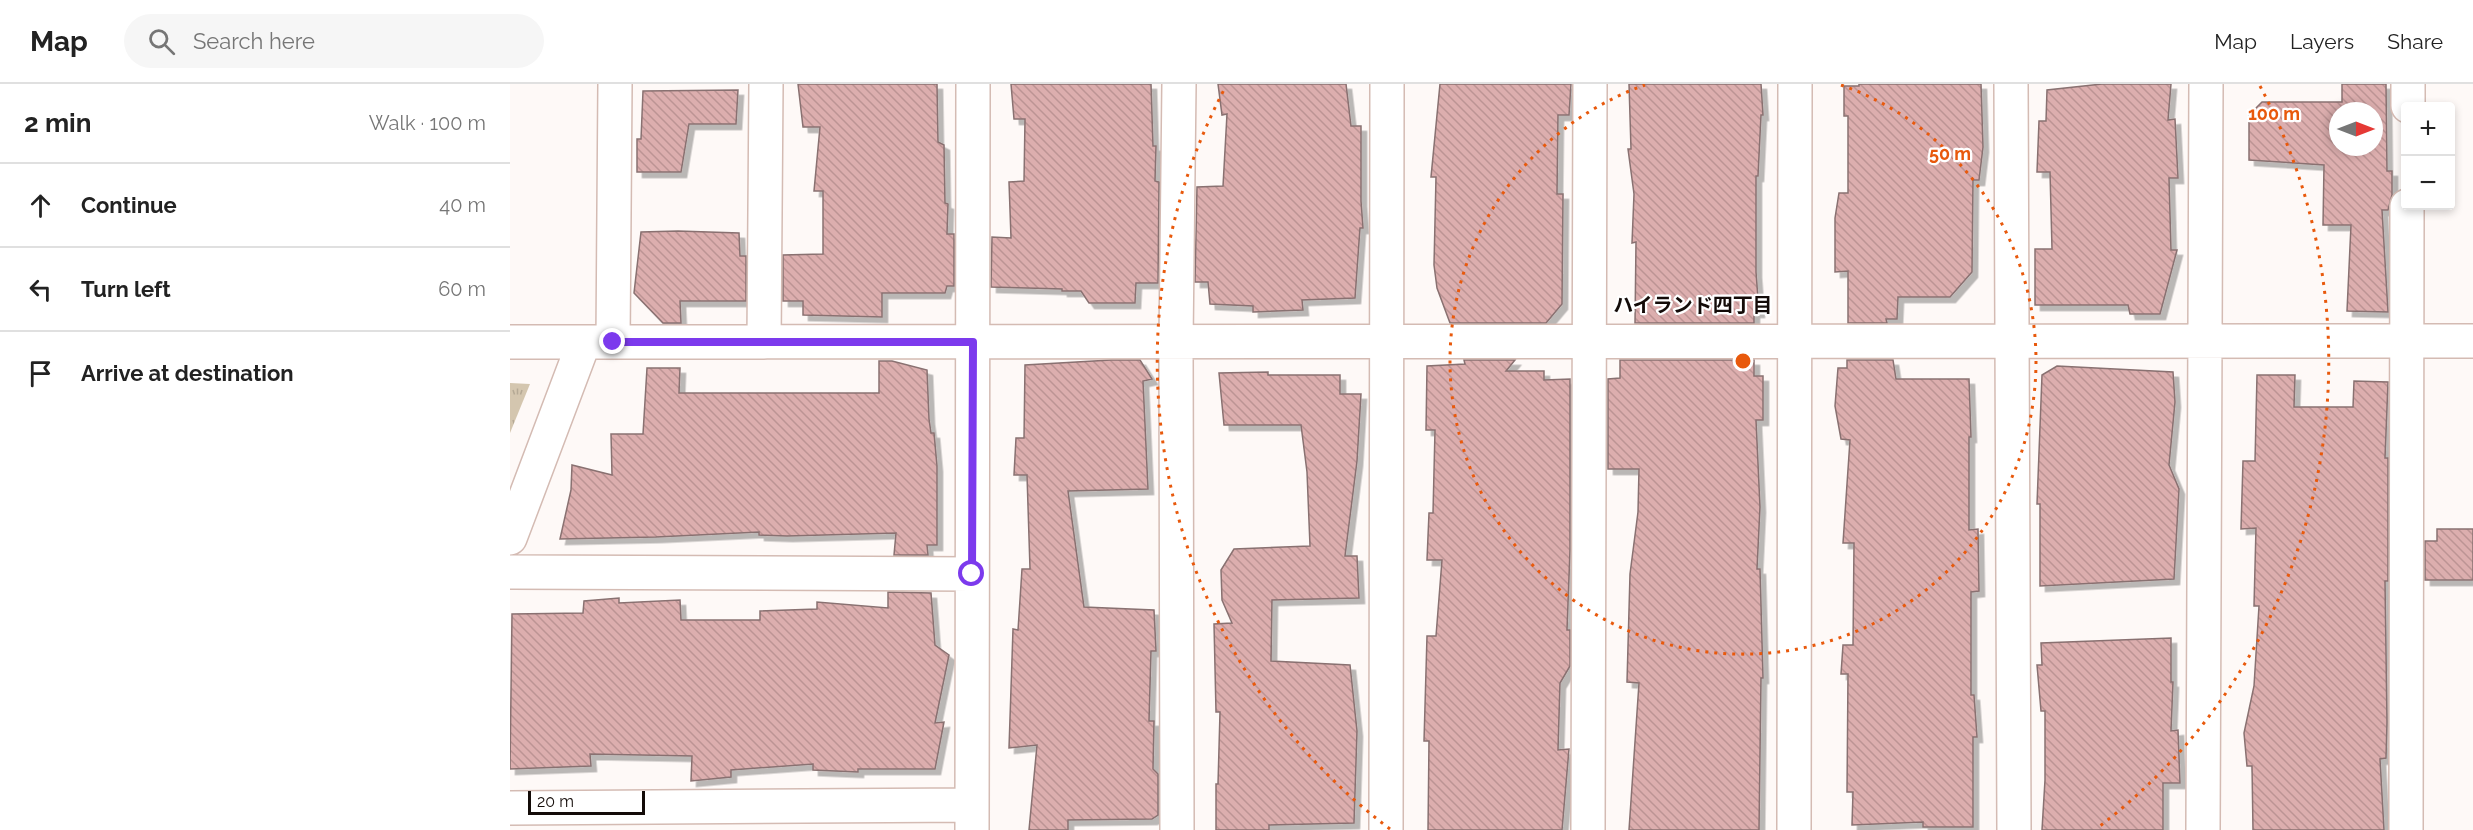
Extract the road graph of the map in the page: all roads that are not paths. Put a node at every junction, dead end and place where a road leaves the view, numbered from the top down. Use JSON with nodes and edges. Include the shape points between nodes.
{"nodes":[{"id":1,"x":615,"y":84,"type":"edge"},
{"id":2,"x":766,"y":84,"type":"edge"},
{"id":3,"x":974,"y":84,"type":"edge"},
{"id":4,"x":1179,"y":84,"type":"edge"},
{"id":5,"x":1387,"y":84,"type":"edge"},
{"id":6,"x":1590,"y":84,"type":"edge"},
{"id":7,"x":1795,"y":84,"type":"edge"},
{"id":8,"x":2012,"y":84,"type":"edge"},
{"id":9,"x":2206,"y":84,"type":"edge"},
{"id":10,"x":2408,"y":84,"type":"edge"},
{"id":11,"x":2408,"y":102,"type":"edge"},
{"id":12,"x":2407,"y":210,"type":"edge"},
{"id":13,"x":2407,"y":341,"type":"junction"},
{"id":14,"x":2473,"y":341,"type":"edge"},
{"id":15,"x":510,"y":342,"type":"edge"},
{"id":16,"x":598,"y":342,"type":"junction"},
{"id":17,"x":764,"y":342,"type":"junction"},
{"id":18,"x":973,"y":342,"type":"junction"},
{"id":19,"x":1176,"y":342,"type":"junction"},
{"id":20,"x":1387,"y":342,"type":"junction"},
{"id":21,"x":1589,"y":342,"type":"junction"},
{"id":22,"x":1795,"y":342,"type":"junction"},
{"id":23,"x":2012,"y":342,"type":"junction"},
{"id":24,"x":2205,"y":342,"type":"junction"},
{"id":25,"x":510,"y":538,"type":"edge"},
{"id":26,"x":510,"y":572,"type":"edge"},
{"id":27,"x":972,"y":574,"type":"junction"},
{"id":28,"x":510,"y":808,"type":"edge"},
{"id":29,"x":972,"y":818,"type":"edge"},
{"id":30,"x":1178,"y":830,"type":"edge"},
{"id":31,"x":1386,"y":830,"type":"edge"},
{"id":32,"x":1588,"y":830,"type":"edge"},
{"id":33,"x":1794,"y":830,"type":"edge"},
{"id":34,"x":2013,"y":830,"type":"edge"},
{"id":35,"x":2203,"y":830,"type":"edge"},
{"id":36,"x":2406,"y":830,"type":"edge"}],
"edges":[{"from":1,"to":16,"type":"street"},
{"from":2,"to":17,"type":"street"},
{"from":3,"to":18,"type":"street"},
{"from":4,"to":19,"type":"street"},
{"from":5,"to":20,"type":"street"},
{"from":6,"to":21,"type":"street"},
{"from":7,"to":22,"type":"street"},
{"from":8,"to":23,"type":"street"},
{"from":9,"to":24,"type":"street"},
{"from":10,"to":11,"type":"street"},
{"from":12,"to":13,"type":"street"},
{"from":13,"to":14,"type":"street"},
{"from":13,"to":24,"type":"street"},
{"from":13,"to":36,"type":"street"},
{"from":15,"to":16,"type":"street"},
{"from":16,"to":17,"type":"street"},
{"from":16,"to":25,"type":"street"},
{"from":17,"to":18,"type":"street"},
{"from":18,"to":19,"type":"street"},
{"from":18,"to":27,"type":"street"},
{"from":19,"to":20,"type":"street"},
{"from":19,"to":30,"type":"street"},
{"from":20,"to":21,"type":"street"},
{"from":20,"to":31,"type":"street"},
{"from":21,"to":22,"type":"street"},
{"from":21,"to":32,"type":"street"},
{"from":22,"to":23,"type":"street"},
{"from":22,"to":33,"type":"street"},
{"from":23,"to":24,"type":"street"},
{"from":23,"to":34,"type":"street"},
{"from":24,"to":35,"type":"street"},
{"from":26,"to":27,"type":"street"},
{"from":27,"to":29,"type":"street"},
{"from":28,"to":29,"type":"street"}]}
